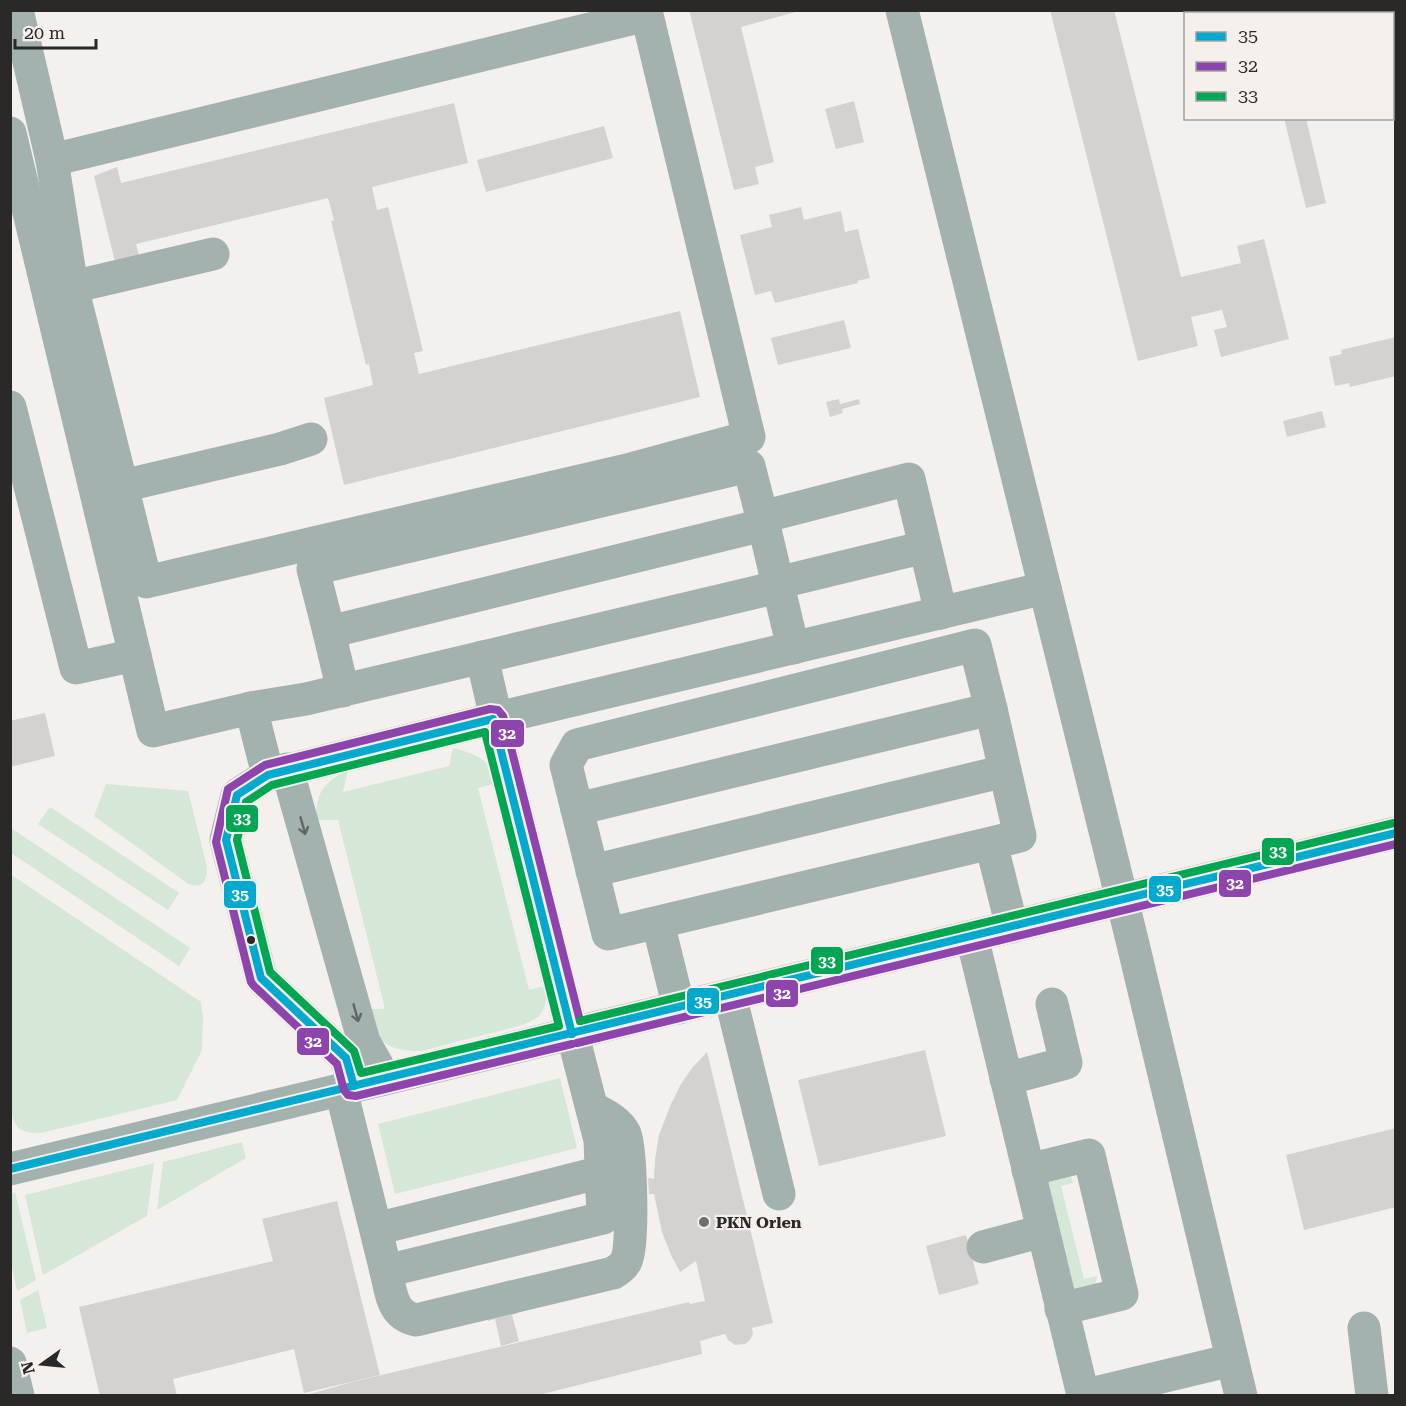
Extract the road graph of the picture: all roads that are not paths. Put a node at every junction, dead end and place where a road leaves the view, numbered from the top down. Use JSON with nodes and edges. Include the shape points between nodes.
{"nodes":[{"id":1,"x":17,"y":10,"type":"edge"},
{"id":2,"x":902,"y":10,"type":"edge"},
{"id":3,"x":647,"y":13,"type":"edge"},
{"id":4,"x":10,"y":133,"type":"edge"},
{"id":5,"x":52,"y":159,"type":"junction"},
{"id":6,"x":213,"y":254,"type":"dead end"},
{"id":7,"x":72,"y":287,"type":"junction"},
{"id":8,"x":10,"y":407,"type":"edge"},
{"id":9,"x":311,"y":439,"type":"dead end"},
{"id":10,"x":122,"y":486,"type":"junction"},
{"id":11,"x":763,"y":521,"type":"junction"},
{"id":12,"x":925,"y":547,"type":"junction"},
{"id":13,"x":778,"y":585,"type":"junction"},
{"id":14,"x":1045,"y":588,"type":"junction"},
{"id":15,"x":954,"y":610,"type":"junction"},
{"id":16,"x":328,"y":632,"type":"junction"},
{"id":17,"x":975,"y":645,"type":"junction"},
{"id":18,"x":793,"y":648,"type":"junction"},
{"id":19,"x":135,"y":655,"type":"junction"},
{"id":20,"x":482,"y":657,"type":"junction"},
{"id":21,"x":343,"y":691,"type":"junction"},
{"id":22,"x":567,"y":702,"type":"junction"},
{"id":23,"x":251,"y":708,"type":"junction"},
{"id":24,"x":991,"y":709,"type":"junction"},
{"id":25,"x":495,"y":719,"type":"junction"},
{"id":26,"x":577,"y":745,"type":"junction"},
{"id":27,"x":1005,"y":771,"type":"junction"},
{"id":28,"x":278,"y":772,"type":"junction"},
{"id":29,"x":577,"y":809,"type":"junction"},
{"id":30,"x":1395,"y":833,"type":"edge"},
{"id":31,"x":991,"y":843,"type":"junction"},
{"id":32,"x":592,"y":871,"type":"junction"},
{"id":33,"x":1123,"y":900,"type":"junction"},
{"id":34,"x":658,"y":923,"type":"junction"},
{"id":35,"x":1012,"y":927,"type":"junction"},
{"id":36,"x":972,"y":937,"type":"junction"},
{"id":37,"x":730,"y":995,"type":"junction"},
{"id":38,"x":1052,"y":1004,"type":"dead end"},
{"id":39,"x":679,"y":1008,"type":"junction"},
{"id":40,"x":572,"y":1034,"type":"junction"},
{"id":41,"x":1006,"y":1079,"type":"junction"},
{"id":42,"x":360,"y":1085,"type":"junction"},
{"id":43,"x":592,"y":1108,"type":"junction"},
{"id":44,"x":10,"y":1169,"type":"edge"},
{"id":45,"x":1028,"y":1170,"type":"junction"},
{"id":46,"x":602,"y":1172,"type":"junction"},
{"id":47,"x":779,"y":1194,"type":"dead end"},
{"id":48,"x":376,"y":1229,"type":"junction"},
{"id":49,"x":1043,"y":1231,"type":"junction"},
{"id":50,"x":982,"y":1247,"type":"dead end"},
{"id":51,"x":386,"y":1271,"type":"junction"},
{"id":52,"x":1061,"y":1309,"type":"junction"},
{"id":53,"x":1364,"y":1328,"type":"dead end"},
{"id":54,"x":1232,"y":1360,"type":"junction"},
{"id":55,"x":10,"y":1363,"type":"edge"},
{"id":56,"x":18,"y":1395,"type":"edge"},
{"id":57,"x":1082,"y":1395,"type":"edge"},
{"id":58,"x":1241,"y":1395,"type":"edge"},
{"id":59,"x":1372,"y":1395,"type":"edge"}],
"edges":[{"from":1,"to":5,"type":"street"},
{"from":2,"to":14,"type":"street"},
{"from":3,"to":5,"type":"street"},
{"from":3,"to":10,"type":"street","via":[[749,437],[147,582]]},
{"from":4,"to":19,"type":"street"},
{"from":5,"to":7,"type":"street"},
{"from":6,"to":7,"type":"street"},
{"from":7,"to":10,"type":"street"},
{"from":8,"to":19,"type":"street","via":[[76,668]]},
{"from":9,"to":10,"type":"street"},
{"from":11,"to":12,"type":"street","via":[[909,480]]},
{"from":11,"to":13,"type":"street"},
{"from":11,"to":16,"type":"street"},
{"from":11,"to":16,"type":"street","via":[[749,466],[313,569]]},
{"from":12,"to":13,"type":"street"},
{"from":12,"to":15,"type":"street"},
{"from":13,"to":18,"type":"street"},
{"from":13,"to":20,"type":"street"},
{"from":14,"to":15,"type":"street"},
{"from":14,"to":33,"type":"street"},
{"from":15,"to":17,"type":"street"},
{"from":15,"to":18,"type":"street"},
{"from":16,"to":21,"type":"street"},
{"from":17,"to":24,"type":"street"},
{"from":17,"to":26,"type":"street"},
{"from":18,"to":22,"type":"street"},
{"from":19,"to":23,"type":"street","via":[[153,731]]},
{"from":20,"to":21,"type":"street"},
{"from":20,"to":25,"type":"street"},
{"from":21,"to":23,"type":"street"},
{"from":22,"to":25,"type":"street"},
{"from":22,"to":26,"type":"street"},
{"from":23,"to":28,"type":"street"},
{"from":24,"to":27,"type":"street"},
{"from":24,"to":29,"type":"street"},
{"from":25,"to":28,"type":"street"},
{"from":25,"to":40,"type":"street"},
{"from":26,"to":29,"type":"street","via":[[566,765]]},
{"from":27,"to":31,"type":"street","via":[[1020,836]]},
{"from":27,"to":32,"type":"street"},
{"from":28,"to":42,"type":"street","one_way":true,"via":[[364,1042]]},
{"from":28,"to":42,"type":"street","via":[[237,795],[226,840],[261,978],[346,1058]]},
{"from":29,"to":32,"type":"street"},
{"from":30,"to":33,"type":"street"},
{"from":31,"to":34,"type":"street"},
{"from":31,"to":35,"type":"street"},
{"from":32,"to":34,"type":"street","via":[[608,934]]},
{"from":33,"to":35,"type":"street"},
{"from":33,"to":54,"type":"street"},
{"from":34,"to":39,"type":"street"},
{"from":35,"to":36,"type":"street"},
{"from":36,"to":37,"type":"street"},
{"from":36,"to":41,"type":"street"},
{"from":37,"to":39,"type":"street"},
{"from":37,"to":47,"type":"street"},
{"from":38,"to":41,"type":"street","via":[[1066,1063]]},
{"from":39,"to":40,"type":"street"},
{"from":40,"to":42,"type":"street"},
{"from":40,"to":43,"type":"street"},
{"from":41,"to":45,"type":"street"},
{"from":42,"to":44,"type":"street"},
{"from":42,"to":48,"type":"street"},
{"from":43,"to":46,"type":"street"},
{"from":43,"to":51,"type":"street","via":[[616,1122],[624,1134],[631,1235],[627,1260],[620,1269],[416,1320],[396,1308]]},
{"from":45,"to":49,"type":"street"},
{"from":45,"to":52,"type":"street","via":[[1089,1155],[1122,1294]]},
{"from":46,"to":48,"type":"street"},
{"from":46,"to":51,"type":"street","via":[[603,1218]]},
{"from":48,"to":51,"type":"street"},
{"from":49,"to":50,"type":"street"},
{"from":49,"to":52,"type":"street"},
{"from":52,"to":57,"type":"street"},
{"from":53,"to":59,"type":"street"},
{"from":54,"to":57,"type":"street"},
{"from":54,"to":58,"type":"street"},
{"from":55,"to":56,"type":"street"}]}
